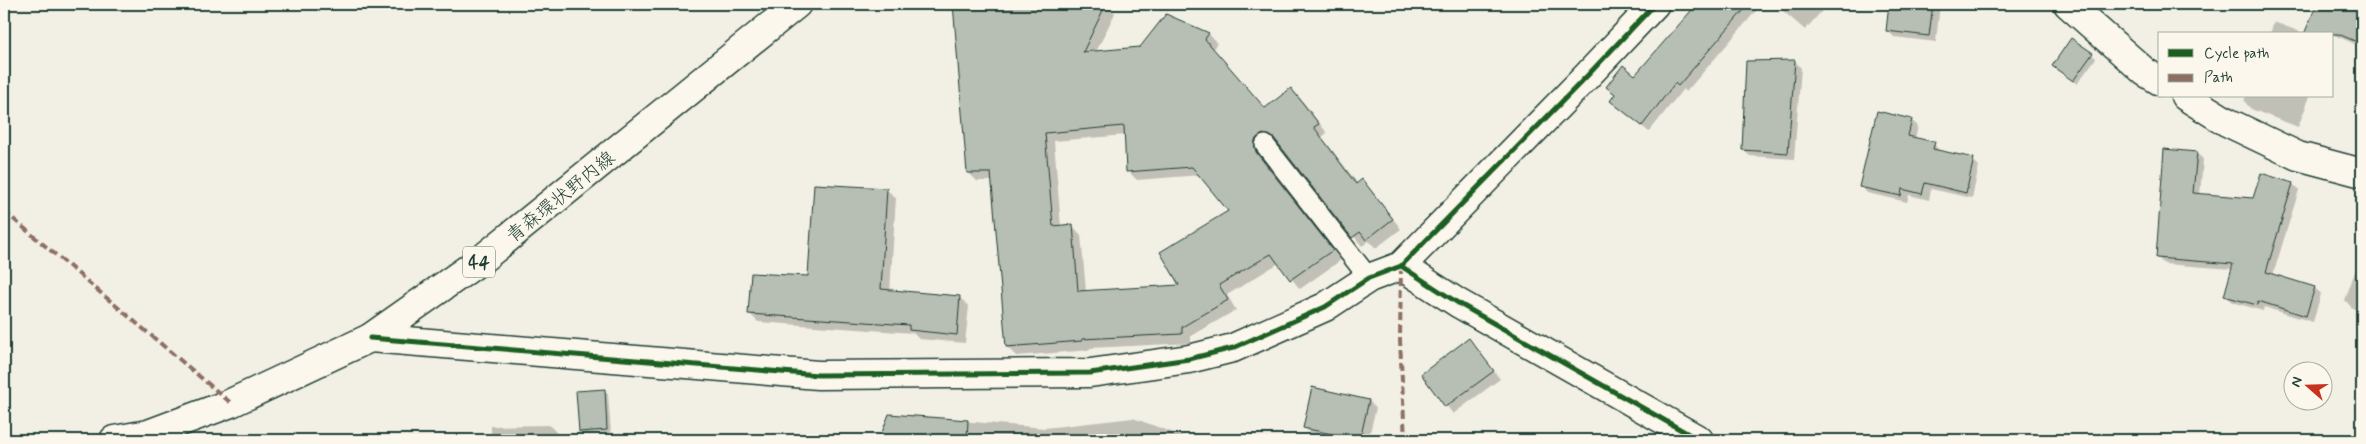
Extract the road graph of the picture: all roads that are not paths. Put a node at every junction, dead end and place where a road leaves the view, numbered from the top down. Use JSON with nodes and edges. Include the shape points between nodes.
{"nodes":[{"id":1,"x":796,"y":4,"type":"edge"},
{"id":2,"x":1655,"y":4,"type":"edge"},
{"id":3,"x":2068,"y":4,"type":"edge"},
{"id":4,"x":2158,"y":80,"type":"edge"},
{"id":5,"x":2188,"y":98,"type":"edge"},
{"id":6,"x":1265,"y":145,"type":"dead end"},
{"id":7,"x":2362,"y":173,"type":"edge"},
{"id":8,"x":1401,"y":266,"type":"junction"},
{"id":9,"x":1369,"y":278,"type":"junction"},
{"id":10,"x":370,"y":338,"type":"junction"},
{"id":11,"x":114,"y":440,"type":"edge"},
{"id":12,"x":1699,"y":440,"type":"edge"}],
"edges":[{"from":1,"to":10,"type":"street","name":"青森環状野内線","number":"44","via":[[482,260]]},
{"from":2,"to":8,"type":"street"},
{"from":3,"to":4,"type":"street"},
{"from":5,"to":7,"type":"street","via":[[2226,122],[2298,156]]},
{"from":6,"to":9,"type":"lane"},
{"from":8,"to":9,"type":"street"},
{"from":8,"to":12,"type":"street","via":[[1458,303]]},
{"from":9,"to":10,"type":"street","via":[[1325,307],[1233,348],[1189,359],[1090,373],[818,375]]},
{"from":10,"to":11,"type":"street","name":"青森環状野内線","number":"44","via":[[231,402],[148,434]]}]}
